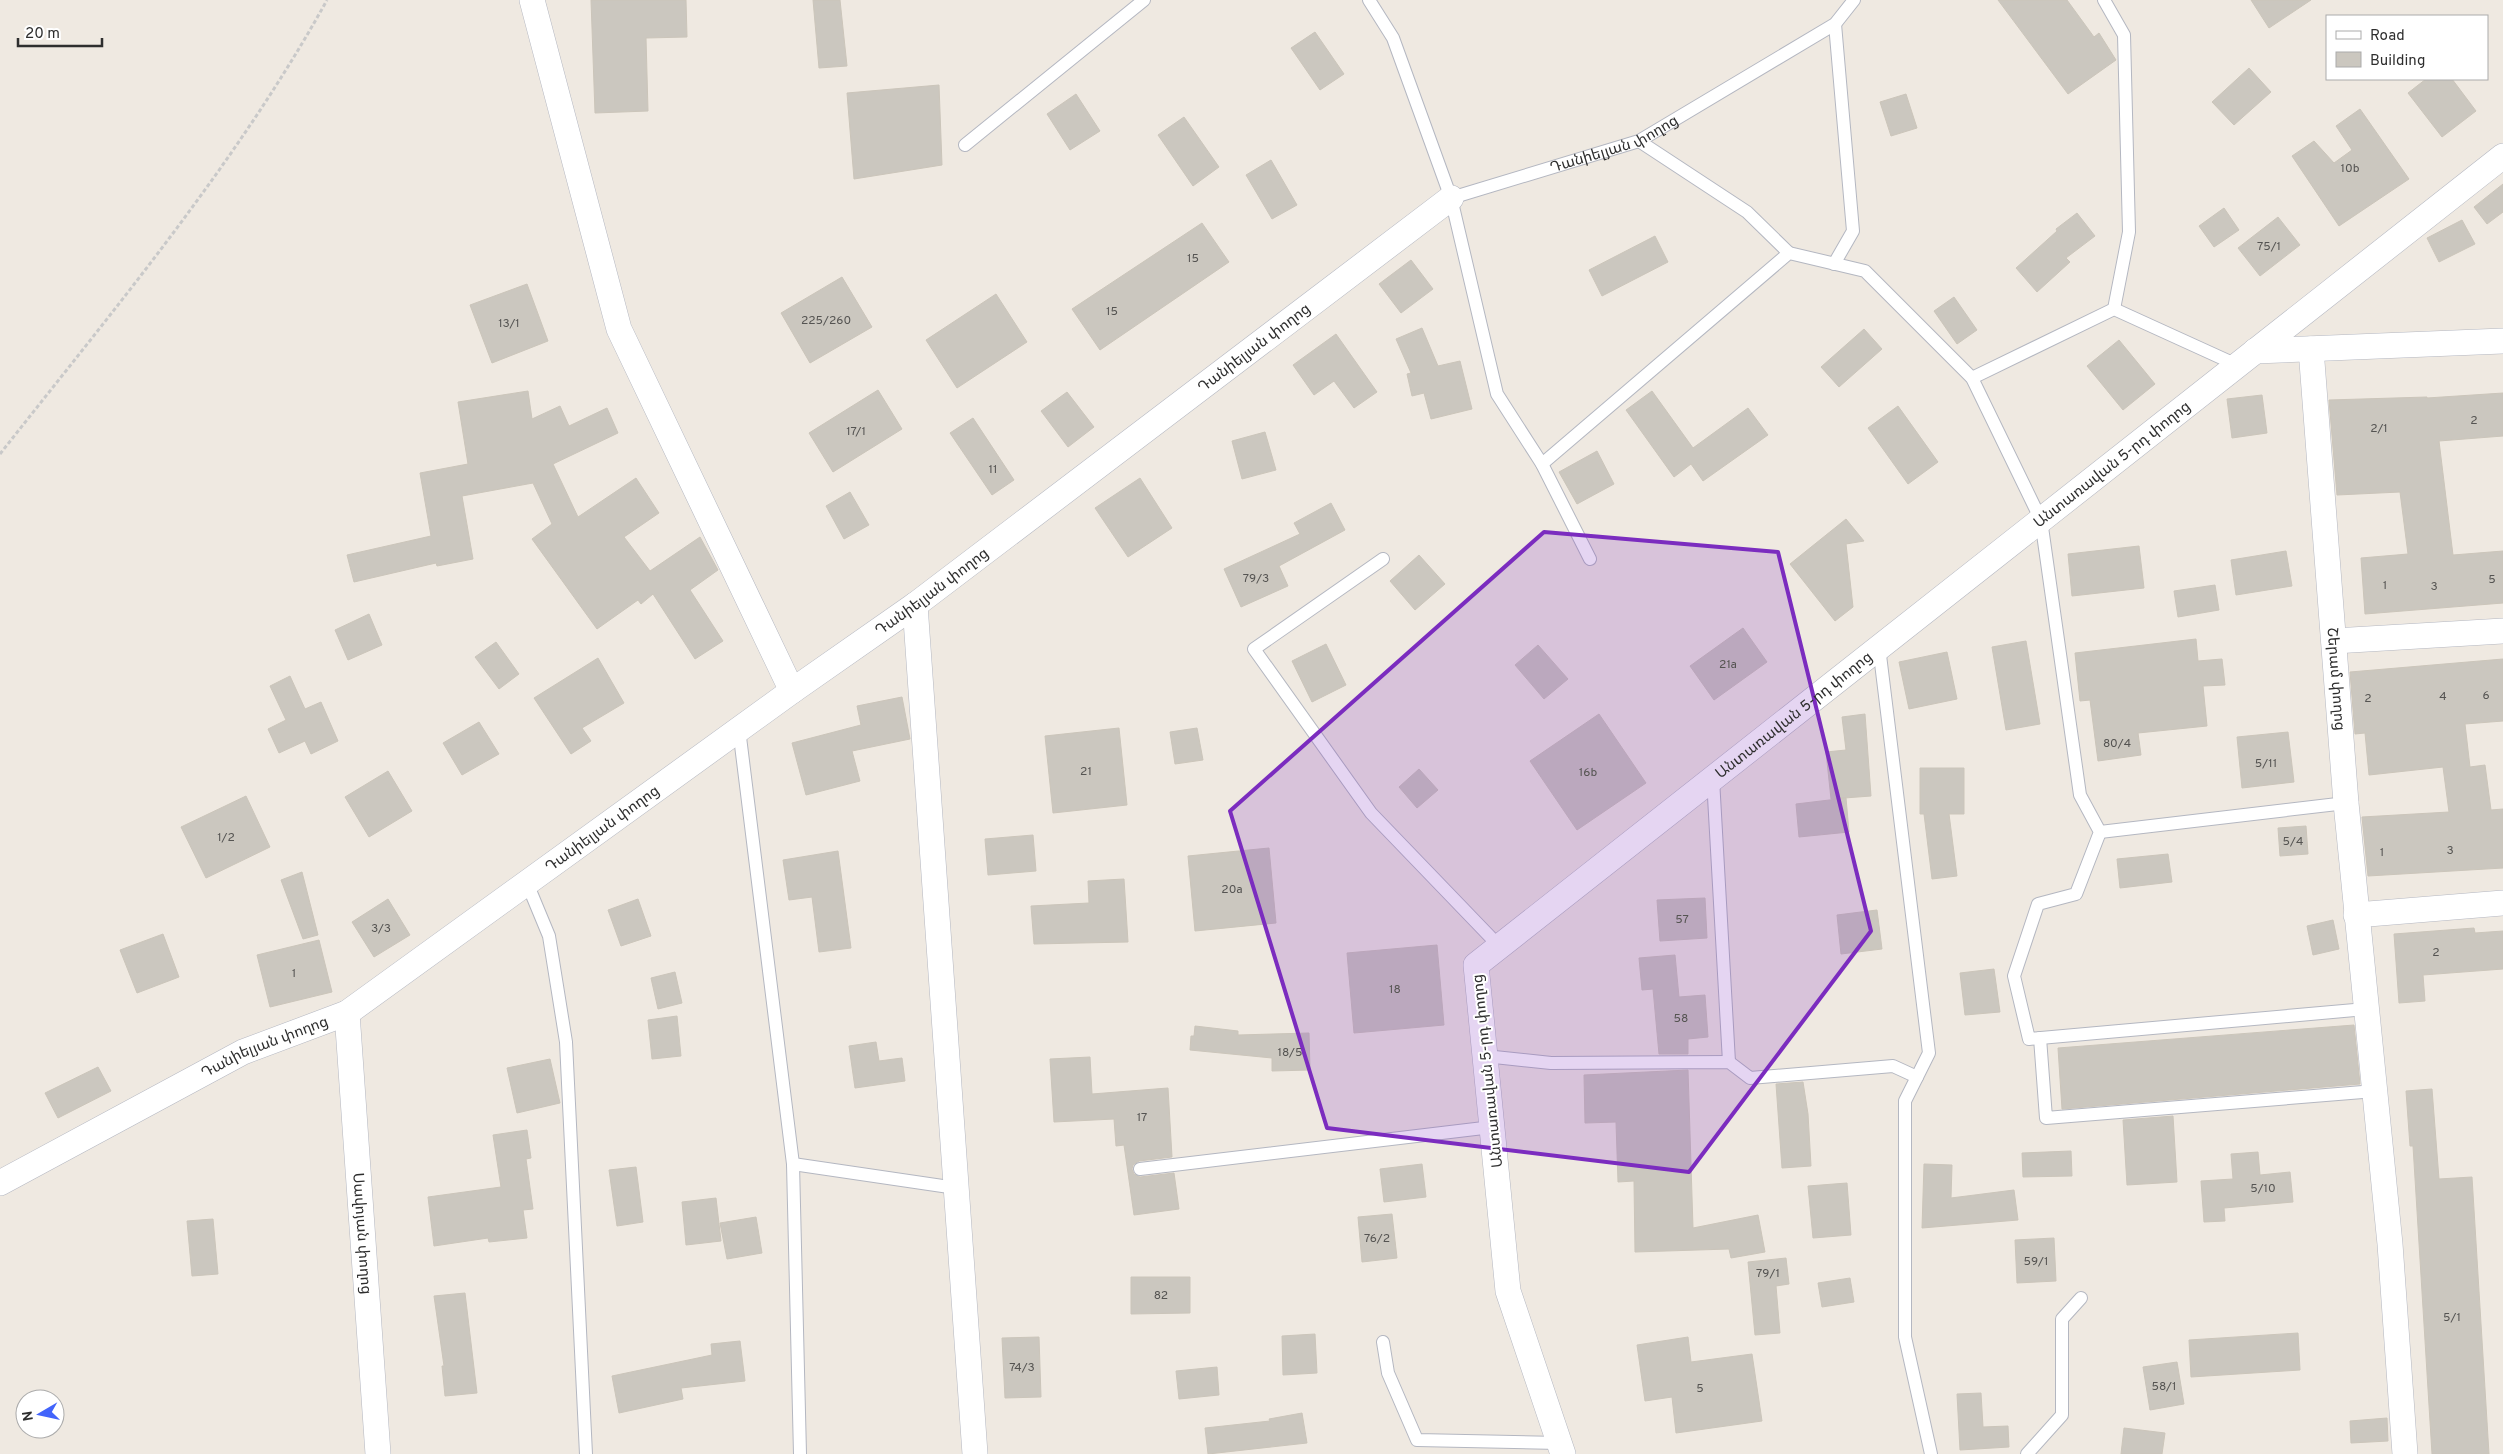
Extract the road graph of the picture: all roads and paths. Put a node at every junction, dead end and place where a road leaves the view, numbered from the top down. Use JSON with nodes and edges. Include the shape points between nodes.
{"nodes":[{"id":1,"x":327,"y":0,"type":"edge"},
{"id":2,"x":532,"y":0,"type":"edge"},
{"id":3,"x":1144,"y":0,"type":"edge"},
{"id":4,"x":1368,"y":0,"type":"edge"},
{"id":5,"x":1854,"y":0,"type":"edge"},
{"id":6,"x":2104,"y":0,"type":"edge"},
{"id":7,"x":1835,"y":24,"type":"junction"},
{"id":8,"x":1639,"y":141,"type":"junction"},
{"id":9,"x":964,"y":145,"type":"dead end"},
{"id":10,"x":2503,"y":156,"type":"edge"},
{"id":11,"x":1451,"y":198,"type":"junction"},
{"id":12,"x":1789,"y":253,"type":"junction"},
{"id":13,"x":1834,"y":264,"type":"junction"},
{"id":14,"x":2114,"y":309,"type":"junction"},
{"id":15,"x":2503,"y":341,"type":"edge"},
{"id":16,"x":2311,"y":349,"type":"junction"},
{"id":17,"x":2246,"y":358,"type":"junction"},
{"id":18,"x":1972,"y":378,"type":"junction"},
{"id":19,"x":0,"y":454,"type":"edge"},
{"id":20,"x":1542,"y":464,"type":"junction"},
{"id":21,"x":2041,"y":520,"type":"junction"},
{"id":22,"x":1590,"y":559,"type":"dead end"},
{"id":23,"x":1383,"y":560,"type":"dead end"},
{"id":24,"x":915,"y":606,"type":"junction"},
{"id":25,"x":2503,"y":631,"type":"edge"},
{"id":26,"x":2334,"y":642,"type":"junction"},
{"id":27,"x":1879,"y":648,"type":"junction"},
{"id":28,"x":792,"y":691,"type":"junction"},
{"id":29,"x":739,"y":730,"type":"junction"},
{"id":30,"x":1712,"y":779,"type":"junction"},
{"id":31,"x":2346,"y":803,"type":"junction"},
{"id":32,"x":2100,"y":832,"type":"junction"},
{"id":33,"x":527,"y":883,"type":"junction"},
{"id":34,"x":2503,"y":903,"type":"edge"},
{"id":35,"x":2356,"y":915,"type":"junction"},
{"id":36,"x":1500,"y":946,"type":"junction"},
{"id":37,"x":2366,"y":1009,"type":"junction"},
{"id":38,"x":347,"y":1013,"type":"junction"},
{"id":39,"x":2040,"y":1038,"type":"junction"},
{"id":40,"x":1485,"y":1056,"type":"junction"},
{"id":41,"x":1729,"y":1062,"type":"junction"},
{"id":42,"x":1917,"y":1077,"type":"junction"},
{"id":43,"x":2375,"y":1091,"type":"junction"},
{"id":44,"x":1492,"y":1127,"type":"junction"},
{"id":45,"x":793,"y":1164,"type":"junction"},
{"id":46,"x":1140,"y":1169,"type":"dead end"},
{"id":47,"x":0,"y":1183,"type":"edge"},
{"id":48,"x":956,"y":1188,"type":"junction"},
{"id":49,"x":2081,"y":1298,"type":"dead end"},
{"id":50,"x":1383,"y":1342,"type":"dead end"},
{"id":51,"x":1561,"y":1448,"type":"edge"},
{"id":52,"x":378,"y":1454,"type":"edge"},
{"id":53,"x":586,"y":1454,"type":"edge"},
{"id":54,"x":800,"y":1454,"type":"edge"},
{"id":55,"x":975,"y":1454,"type":"edge"},
{"id":56,"x":1931,"y":1454,"type":"edge"},
{"id":57,"x":2027,"y":1454,"type":"edge"},
{"id":58,"x":2405,"y":1454,"type":"edge"}],
"edges":[{"from":1,"to":19,"type":"path","via":[[294,60],[167,242]]},
{"from":2,"to":28,"type":"street","via":[[619,329]]},
{"from":3,"to":9,"type":"lane"},
{"from":4,"to":11,"type":"lane","via":[[1393,38]]},
{"from":5,"to":7,"type":"lane","name":"Դանիելյան փողոց"},
{"from":6,"to":14,"type":"lane","via":[[2124,35],[2129,232]]},
{"from":7,"to":8,"type":"lane","name":"Դանիելյան փողոց"},
{"from":7,"to":13,"type":"lane","via":[[1853,231]]},
{"from":8,"to":11,"type":"lane","name":"Դանիելյան փողոց"},
{"from":8,"to":12,"type":"lane","via":[[1747,212]]},
{"from":10,"to":17,"type":"street","name":"Անտառավան 5-րդ փողոց"},
{"from":11,"to":20,"type":"lane","via":[[1497,394]]},
{"from":11,"to":24,"type":"street","name":"Դանիելյան փողոց"},
{"from":12,"to":13,"type":"lane"},
{"from":12,"to":20,"type":"lane"},
{"from":13,"to":18,"type":"lane","via":[[1865,271]]},
{"from":14,"to":17,"type":"lane"},
{"from":14,"to":18,"type":"lane"},
{"from":15,"to":16,"type":"street"},
{"from":16,"to":17,"type":"street"},
{"from":16,"to":26,"type":"street","name":"Շերամ փողոց"},
{"from":17,"to":21,"type":"street","name":"Անտառավան 5-րդ փողոց"},
{"from":18,"to":21,"type":"lane"},
{"from":20,"to":22,"type":"lane"},
{"from":21,"to":27,"type":"street","name":"Անտառավան 5-րդ փողոց"},
{"from":21,"to":32,"type":"lane","via":[[2080,795]]},
{"from":23,"to":36,"type":"lane","via":[[1254,649],[1371,812]]},
{"from":24,"to":28,"type":"street","name":"Դանիելյան փողոց"},
{"from":24,"to":48,"type":"street"},
{"from":25,"to":26,"type":"street"},
{"from":26,"to":31,"type":"street","name":"Շերամ փողոց"},
{"from":27,"to":30,"type":"street","name":"Անտառավան 5-րդ փողոց"},
{"from":27,"to":42,"type":"lane","via":[[1930,1053]]},
{"from":28,"to":29,"type":"street","name":"Դանիելյան փողոց"},
{"from":29,"to":33,"type":"street","name":"Դանիելյան փողոց"},
{"from":29,"to":45,"type":"lane"},
{"from":30,"to":36,"type":"street","name":"Անտառավան 5-րդ փողոց"},
{"from":30,"to":41,"type":"lane"},
{"from":31,"to":32,"type":"lane"},
{"from":31,"to":35,"type":"street","name":"Շերամ փողոց"},
{"from":32,"to":39,"type":"lane","via":[[2076,894],[2038,904],[2014,976],[2029,1039]]},
{"from":33,"to":38,"type":"street","name":"Դանիելյան փողոց"},
{"from":33,"to":53,"type":"lane","via":[[548,936],[566,1042]]},
{"from":34,"to":35,"type":"street"},
{"from":35,"to":37,"type":"street","name":"Շերամ փողոց"},
{"from":36,"to":40,"type":"street","name":"Անտառավան 5-րդ փողոց","via":[[1476,965]]},
{"from":37,"to":39,"type":"lane"},
{"from":37,"to":43,"type":"street","name":"Շերամ փողոց"},
{"from":38,"to":47,"type":"street","name":"Դանիելյան փողոց","via":[[243,1052]]},
{"from":38,"to":52,"type":"street","name":"Սավոյան փողոց"},
{"from":39,"to":43,"type":"lane","via":[[2046,1118]]},
{"from":40,"to":41,"type":"lane","via":[[1551,1063]]},
{"from":40,"to":44,"type":"street","name":"Անտառավան 5-րդ փողոց"},
{"from":41,"to":42,"type":"lane","via":[[1750,1078],[1894,1066]]},
{"from":42,"to":56,"type":"lane","via":[[1906,1101],[1905,1336]]},
{"from":43,"to":58,"type":"street","name":"Շերամ փողոց"},
{"from":44,"to":46,"type":"lane"},
{"from":44,"to":51,"type":"street","name":"Անտառավան 5-րդ փողոց","via":[[1508,1291]]},
{"from":45,"to":48,"type":"lane"},
{"from":45,"to":54,"type":"lane"},
{"from":48,"to":55,"type":"street"},
{"from":49,"to":57,"type":"lane","via":[[2062,1319],[2062,1415]]},
{"from":50,"to":51,"type":"lane","via":[[1388,1373],[1417,1440]]}]}
